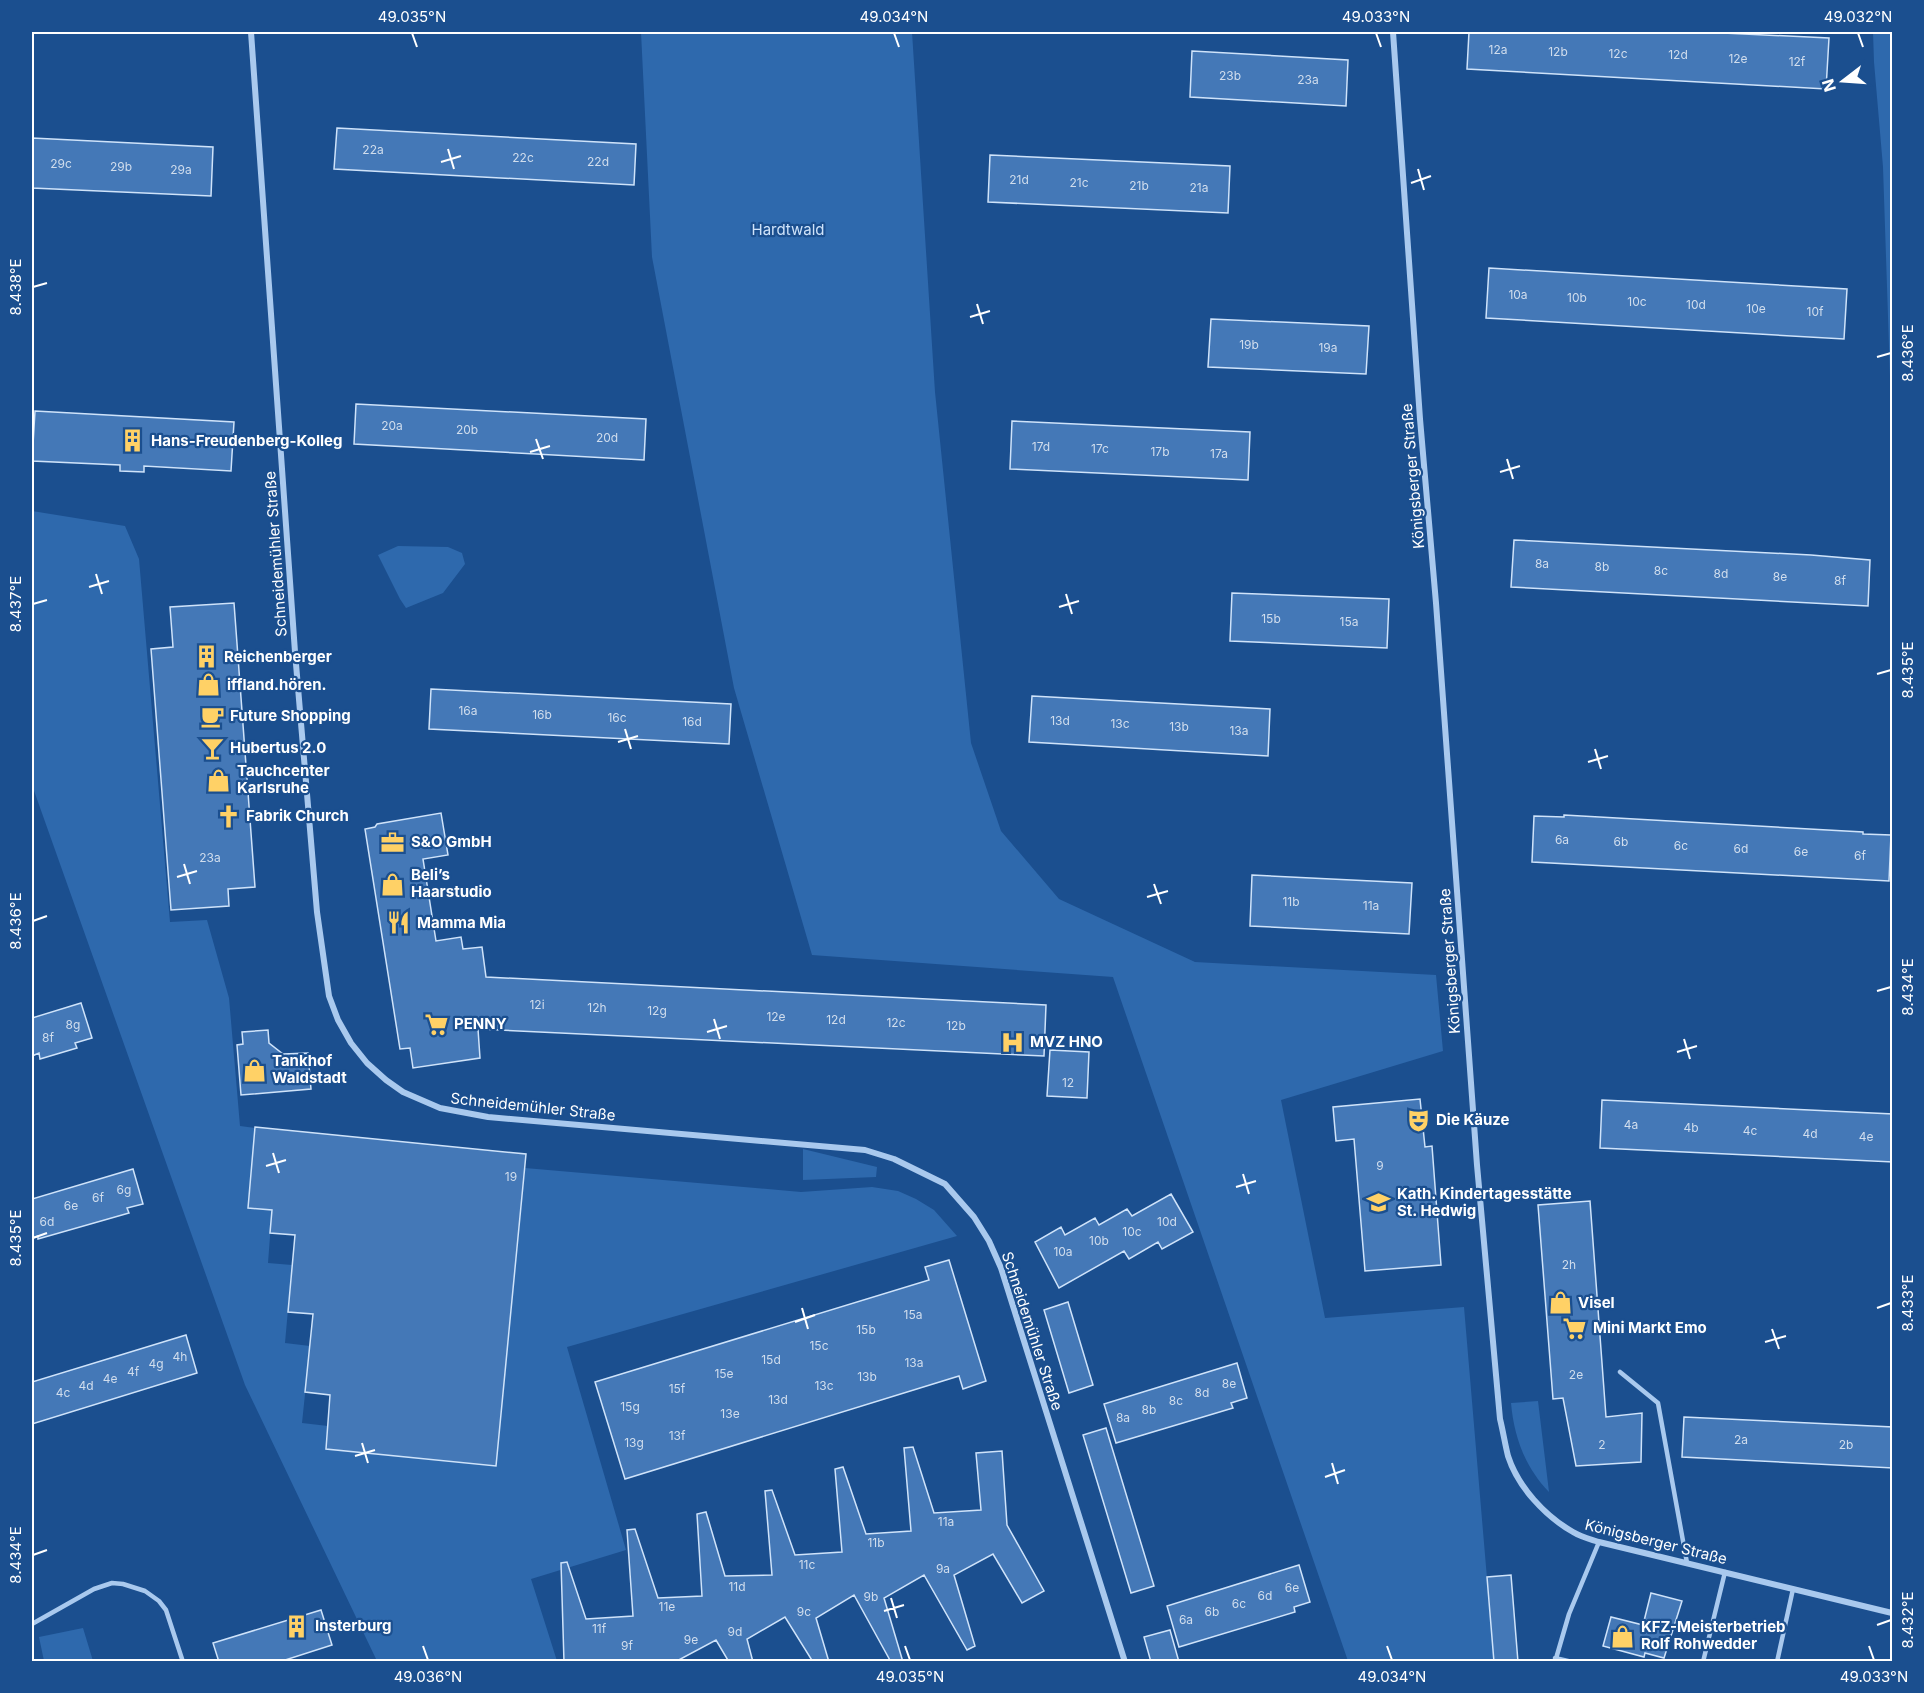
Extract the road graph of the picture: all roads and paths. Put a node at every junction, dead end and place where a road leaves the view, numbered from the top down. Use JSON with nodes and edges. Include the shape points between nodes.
{"nodes":[{"id":1,"x":251,"y":32,"type":"edge"},
{"id":2,"x":1394,"y":32,"type":"edge"},
{"id":3,"x":1620,"y":1372,"type":"dead end"},
{"id":4,"x":1599,"y":1542,"type":"junction"},
{"id":5,"x":1687,"y":1563,"type":"junction"},
{"id":6,"x":1725,"y":1572,"type":"junction"},
{"id":7,"x":1793,"y":1589,"type":"junction"},
{"id":8,"x":1893,"y":1613,"type":"edge"},
{"id":9,"x":32,"y":1624,"type":"edge"},
{"id":10,"x":1555,"y":1660,"type":"edge"},
{"id":11,"x":183,"y":1662,"type":"edge"},
{"id":12,"x":1125,"y":1662,"type":"edge"},
{"id":13,"x":1572,"y":1662,"type":"edge"},
{"id":14,"x":1703,"y":1662,"type":"edge"},
{"id":15,"x":1777,"y":1662,"type":"edge"}],
"edges":[{"from":1,"to":12,"type":"street","name":"Schneidemühler Straße","via":[[316,900],[329,996],[338,1020],[367,1063],[386,1080],[440,1108],[488,1117],[865,1149],[945,1184],[974,1217],[1000,1268]]},
{"from":2,"to":4,"type":"street","name":"Königsberger Straße","via":[[1477,1166],[1500,1419],[1509,1457],[1537,1504],[1575,1534]]},
{"from":3,"to":5,"type":"lane","via":[[1658,1403]]},
{"from":4,"to":5,"type":"street","name":"Königsberger Straße"},
{"from":4,"to":10,"type":"lane"},
{"from":5,"to":6,"type":"street","name":"Königsberger Straße"},
{"from":6,"to":7,"type":"street","name":"Königsberger Straße"},
{"from":6,"to":14,"type":"lane"},
{"from":7,"to":8,"type":"street","name":"Königsberger Straße"},
{"from":7,"to":15,"type":"lane"},
{"from":9,"to":11,"type":"lane","via":[[94,1589],[123,1584],[145,1591],[166,1610]]},
{"from":10,"to":13,"type":"lane"}]}
